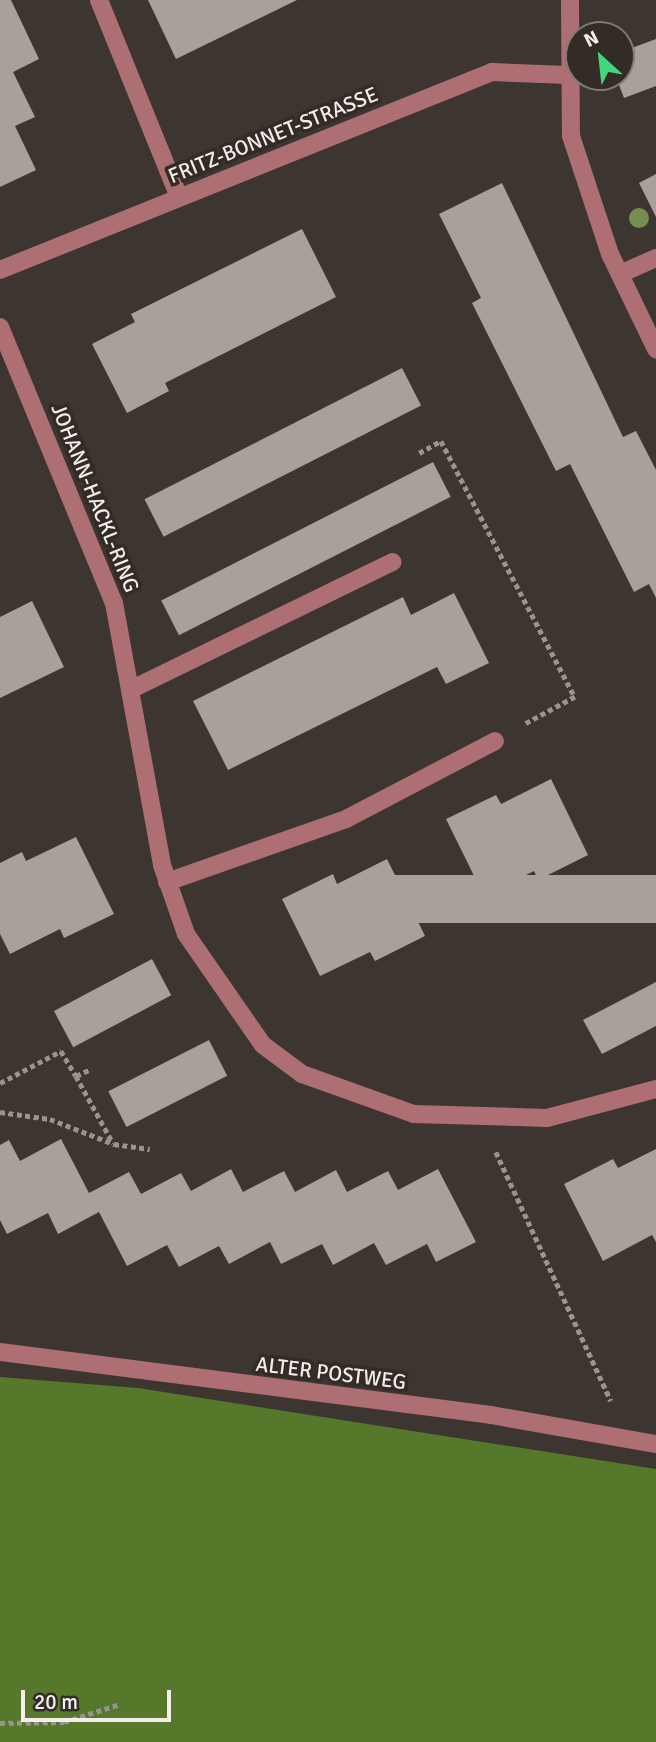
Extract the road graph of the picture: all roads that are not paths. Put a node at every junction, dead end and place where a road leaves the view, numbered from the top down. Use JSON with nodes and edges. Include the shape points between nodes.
{"nodes":[{"id":1,"x":99,"y":0,"type":"edge"},
{"id":2,"x":570,"y":0,"type":"edge"},
{"id":3,"x":569,"y":21,"type":"edge"},
{"id":4,"x":565,"y":75,"type":"edge"},
{"id":5,"x":569,"y":91,"type":"edge"},
{"id":6,"x":178,"y":197,"type":"junction"},
{"id":7,"x":656,"y":258,"type":"edge"},
{"id":8,"x":0,"y":270,"type":"edge"},
{"id":9,"x":620,"y":275,"type":"junction"},
{"id":10,"x":0,"y":327,"type":"edge"},
{"id":11,"x":656,"y":349,"type":"edge"},
{"id":12,"x":393,"y":562,"type":"dead end"},
{"id":13,"x":130,"y":690,"type":"junction"},
{"id":14,"x":495,"y":741,"type":"road end"},
{"id":15,"x":167,"y":882,"type":"junction"},
{"id":16,"x":656,"y":1089,"type":"edge"},
{"id":17,"x":0,"y":1352,"type":"edge"},
{"id":18,"x":656,"y":1444,"type":"edge"}],
"edges":[{"from":1,"to":6,"type":"street"},
{"from":2,"to":3,"type":"street"},
{"from":4,"to":6,"type":"street","name":"FRITZ-BONNET-STRASSE","via":[[492,72]]},
{"from":5,"to":9,"type":"street","via":[[571,136]]},
{"from":6,"to":8,"type":"street","name":"FRITZ-BONNET-STRASSE"},
{"from":7,"to":9,"type":"street"},
{"from":9,"to":11,"type":"street"},
{"from":10,"to":13,"type":"street","name":"JOHANN-HACKL-RING","via":[[114,603]]},
{"from":12,"to":13,"type":"street"},
{"from":13,"to":15,"type":"street","name":"JOHANN-HACKL-RING"},
{"from":14,"to":15,"type":"street","via":[[346,819]]},
{"from":15,"to":16,"type":"street","name":"JOHANN-HACKL-RING","via":[[186,934],[224,998],[263,1045],[302,1074],[414,1114],[488,1121],[547,1118]]},
{"from":17,"to":18,"type":"street","name":"ALTER POSTWEG","via":[[50,1353],[212,1382]]}]}
